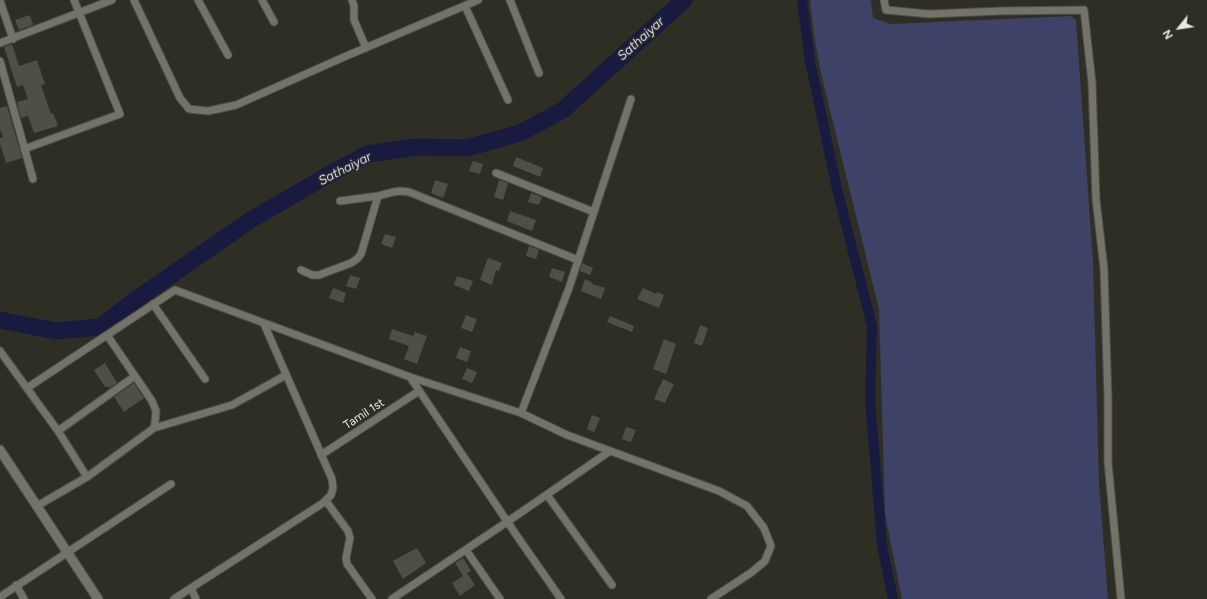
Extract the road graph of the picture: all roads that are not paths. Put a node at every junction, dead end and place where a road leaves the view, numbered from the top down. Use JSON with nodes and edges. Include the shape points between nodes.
{"nodes":[{"id":1,"x":74,"y":0,"type":"edge"},
{"id":2,"x":112,"y":0,"type":"edge"},
{"id":3,"x":134,"y":0,"type":"edge"},
{"id":4,"x":198,"y":0,"type":"edge"},
{"id":5,"x":262,"y":0,"type":"edge"},
{"id":6,"x":352,"y":0,"type":"edge"},
{"id":7,"x":478,"y":0,"type":"edge"},
{"id":8,"x":510,"y":0,"type":"edge"},
{"id":9,"x":884,"y":0,"type":"edge"},
{"id":10,"x":0,"y":1,"type":"edge"},
{"id":11,"x":465,"y":6,"type":"junction"},
{"id":12,"x":79,"y":14,"type":"junction"},
{"id":13,"x":274,"y":22,"type":"dead end"},
{"id":14,"x":13,"y":39,"type":"junction"},
{"id":15,"x":0,"y":43,"type":"edge"},
{"id":16,"x":366,"y":48,"type":"junction"},
{"id":17,"x":228,"y":56,"type":"dead end"},
{"id":18,"x":0,"y":61,"type":"edge"},
{"id":19,"x":539,"y":73,"type":"dead end"},
{"id":20,"x":631,"y":99,"type":"dead end"},
{"id":21,"x":508,"y":100,"type":"dead end"},
{"id":22,"x":24,"y":149,"type":"junction"},
{"id":23,"x":496,"y":173,"type":"dead end"},
{"id":24,"x":32,"y":179,"type":"dead end"},
{"id":25,"x":378,"y":196,"type":"junction"},
{"id":26,"x":340,"y":201,"type":"dead end"},
{"id":27,"x":594,"y":212,"type":"junction"},
{"id":28,"x":578,"y":260,"type":"junction"},
{"id":29,"x":301,"y":270,"type":"dead end"},
{"id":30,"x":153,"y":304,"type":"junction"},
{"id":31,"x":264,"y":324,"type":"junction"},
{"id":32,"x":107,"y":335,"type":"junction"},
{"id":33,"x":0,"y":351,"type":"edge"},
{"id":34,"x":286,"y":374,"type":"junction"},
{"id":35,"x":135,"y":376,"type":"junction"},
{"id":36,"x":410,"y":377,"type":"junction"},
{"id":37,"x":205,"y":379,"type":"dead end"},
{"id":38,"x":27,"y":388,"type":"junction"},
{"id":39,"x":420,"y":391,"type":"junction"},
{"id":40,"x":520,"y":413,"type":"junction"},
{"id":41,"x":154,"y":428,"type":"junction"},
{"id":42,"x":58,"y":431,"type":"junction"},
{"id":43,"x":0,"y":450,"type":"edge"},
{"id":44,"x":610,"y":451,"type":"junction"},
{"id":45,"x":321,"y":455,"type":"junction"},
{"id":46,"x":87,"y":477,"type":"junction"},
{"id":47,"x":171,"y":484,"type":"dead end"},
{"id":48,"x":547,"y":495,"type":"junction"},
{"id":49,"x":326,"y":500,"type":"junction"},
{"id":50,"x":37,"y":506,"type":"junction"},
{"id":51,"x":507,"y":522,"type":"junction"},
{"id":52,"x":466,"y":550,"type":"junction"},
{"id":53,"x":67,"y":553,"type":"junction"},
{"id":54,"x":16,"y":585,"type":"junction"},
{"id":55,"x":612,"y":585,"type":"dead end"},
{"id":56,"x":191,"y":588,"type":"junction"},
{"id":57,"x":0,"y":596,"type":"edge"},
{"id":58,"x":24,"y":599,"type":"edge"},
{"id":59,"x":98,"y":599,"type":"edge"},
{"id":60,"x":174,"y":599,"type":"edge"},
{"id":61,"x":196,"y":599,"type":"edge"},
{"id":62,"x":372,"y":599,"type":"edge"},
{"id":63,"x":392,"y":599,"type":"edge"},
{"id":64,"x":500,"y":599,"type":"edge"},
{"id":65,"x":561,"y":599,"type":"edge"},
{"id":66,"x":711,"y":599,"type":"edge"},
{"id":67,"x":1121,"y":599,"type":"edge"}],
"edges":[{"from":1,"to":12,"type":"street"},
{"from":2,"to":12,"type":"street"},
{"from":3,"to":16,"type":"street","via":[[180,98],[189,108],[208,111],[236,105]]},
{"from":4,"to":17,"type":"street"},
{"from":5,"to":13,"type":"street"},
{"from":6,"to":16,"type":"street","via":[[354,20]]},
{"from":7,"to":11,"type":"street"},
{"from":8,"to":19,"type":"street"},
{"from":9,"to":67,"type":"street","via":[[886,10],[929,14],[1084,10],[1092,83],[1096,199],[1104,269],[1108,462]]},
{"from":10,"to":14,"type":"street"},
{"from":11,"to":16,"type":"street"},
{"from":11,"to":21,"type":"street"},
{"from":12,"to":14,"type":"street"},
{"from":12,"to":22,"type":"street","via":[[120,114]]},
{"from":14,"to":15,"type":"street"},
{"from":18,"to":22,"type":"street"},
{"from":20,"to":27,"type":"street"},
{"from":22,"to":24,"type":"street"},
{"from":23,"to":27,"type":"street"},
{"from":25,"to":26,"type":"street"},
{"from":25,"to":28,"type":"street","via":[[400,191],[409,192]]},
{"from":25,"to":29,"type":"street","via":[[361,254],[357,259],[319,275]]},
{"from":27,"to":28,"type":"street"},
{"from":28,"to":40,"type":"street","via":[[553,332]]},
{"from":30,"to":31,"type":"street","via":[[175,290]]},
{"from":30,"to":32,"type":"street"},
{"from":30,"to":37,"type":"street"},
{"from":31,"to":34,"type":"street"},
{"from":31,"to":36,"type":"street"},
{"from":32,"to":35,"type":"street"},
{"from":32,"to":38,"type":"street"},
{"from":33,"to":38,"type":"street"},
{"from":34,"to":41,"type":"street","via":[[232,405]]},
{"from":34,"to":45,"type":"street"},
{"from":35,"to":41,"type":"street","via":[[156,411]]},
{"from":35,"to":42,"type":"street"},
{"from":36,"to":39,"type":"street"},
{"from":36,"to":40,"type":"street"},
{"from":38,"to":42,"type":"street"},
{"from":39,"to":45,"type":"street","name":"Tamil 1st"},
{"from":39,"to":51,"type":"street"},
{"from":40,"to":44,"type":"street"},
{"from":41,"to":46,"type":"street"},
{"from":42,"to":46,"type":"street"},
{"from":43,"to":50,"type":"street"},
{"from":44,"to":48,"type":"street"},
{"from":44,"to":66,"type":"street","via":[[719,491],[747,506],[764,528],[771,546],[765,561]]},
{"from":45,"to":49,"type":"street","via":[[332,479],[333,488]]},
{"from":46,"to":50,"type":"street"},
{"from":47,"to":53,"type":"street"},
{"from":48,"to":51,"type":"street"},
{"from":48,"to":55,"type":"street"},
{"from":49,"to":56,"type":"street"},
{"from":49,"to":62,"type":"street","via":[[348,531],[350,538],[347,564]]},
{"from":50,"to":53,"type":"street"},
{"from":51,"to":52,"type":"street"},
{"from":51,"to":65,"type":"street"},
{"from":52,"to":63,"type":"street"},
{"from":52,"to":64,"type":"street"},
{"from":53,"to":54,"type":"street"},
{"from":53,"to":59,"type":"street"},
{"from":54,"to":57,"type":"street"},
{"from":54,"to":58,"type":"street"},
{"from":56,"to":60,"type":"street"},
{"from":56,"to":61,"type":"street"}]}
